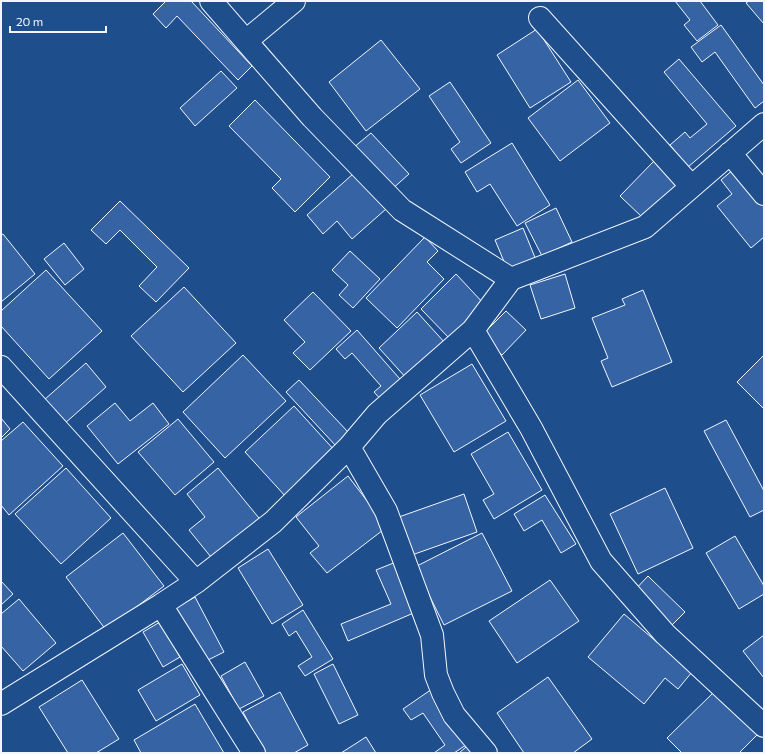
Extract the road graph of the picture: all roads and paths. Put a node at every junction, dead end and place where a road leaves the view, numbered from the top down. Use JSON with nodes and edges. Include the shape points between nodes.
{"nodes":[{"id":1,"x":211,"y":1,"type":"edge"},
{"id":2,"x":294,"y":1,"type":"edge"},
{"id":3,"x":540,"y":18,"type":"dead end"},
{"id":4,"x":246,"y":42,"type":"junction"},
{"id":5,"x":764,"y":124,"type":"edge"},
{"id":6,"x":730,"y":153,"type":"junction"},
{"id":7,"x":691,"y":186,"type":"junction"},
{"id":8,"x":764,"y":194,"type":"edge"},
{"id":9,"x":511,"y":279,"type":"junction"},
{"id":10,"x":473,"y":330,"type":"junction"},
{"id":11,"x":1,"y":366,"type":"edge"},
{"id":12,"x":349,"y":447,"type":"junction"},
{"id":13,"x":196,"y":582,"type":"junction"},
{"id":14,"x":161,"y":605,"type":"junction"},
{"id":15,"x":1,"y":704,"type":"edge"},
{"id":16,"x":764,"y":726,"type":"edge"},
{"id":17,"x":254,"y":753,"type":"edge"},
{"id":18,"x":486,"y":753,"type":"edge"}],
"edges":[{"from":1,"to":4,"type":"street"},
{"from":2,"to":4,"type":"street"},
{"from":3,"to":7,"type":"street"},
{"from":4,"to":9,"type":"street","via":[[312,117],[402,210]]},
{"from":5,"to":6,"type":"street"},
{"from":6,"to":7,"type":"street"},
{"from":6,"to":8,"type":"street"},
{"from":7,"to":9,"type":"street","via":[[645,227]]},
{"from":9,"to":10,"type":"street"},
{"from":10,"to":12,"type":"street","via":[[377,414]]},
{"from":10,"to":16,"type":"street","via":[[531,428],[601,561],[665,634]]},
{"from":11,"to":13,"type":"street"},
{"from":12,"to":13,"type":"street","via":[[273,522]]},
{"from":12,"to":18,"type":"street","via":[[386,511],[432,635],[436,676],[443,693],[454,715]]},
{"from":13,"to":14,"type":"street"},
{"from":14,"to":15,"type":"street"},
{"from":14,"to":17,"type":"street"}]}
